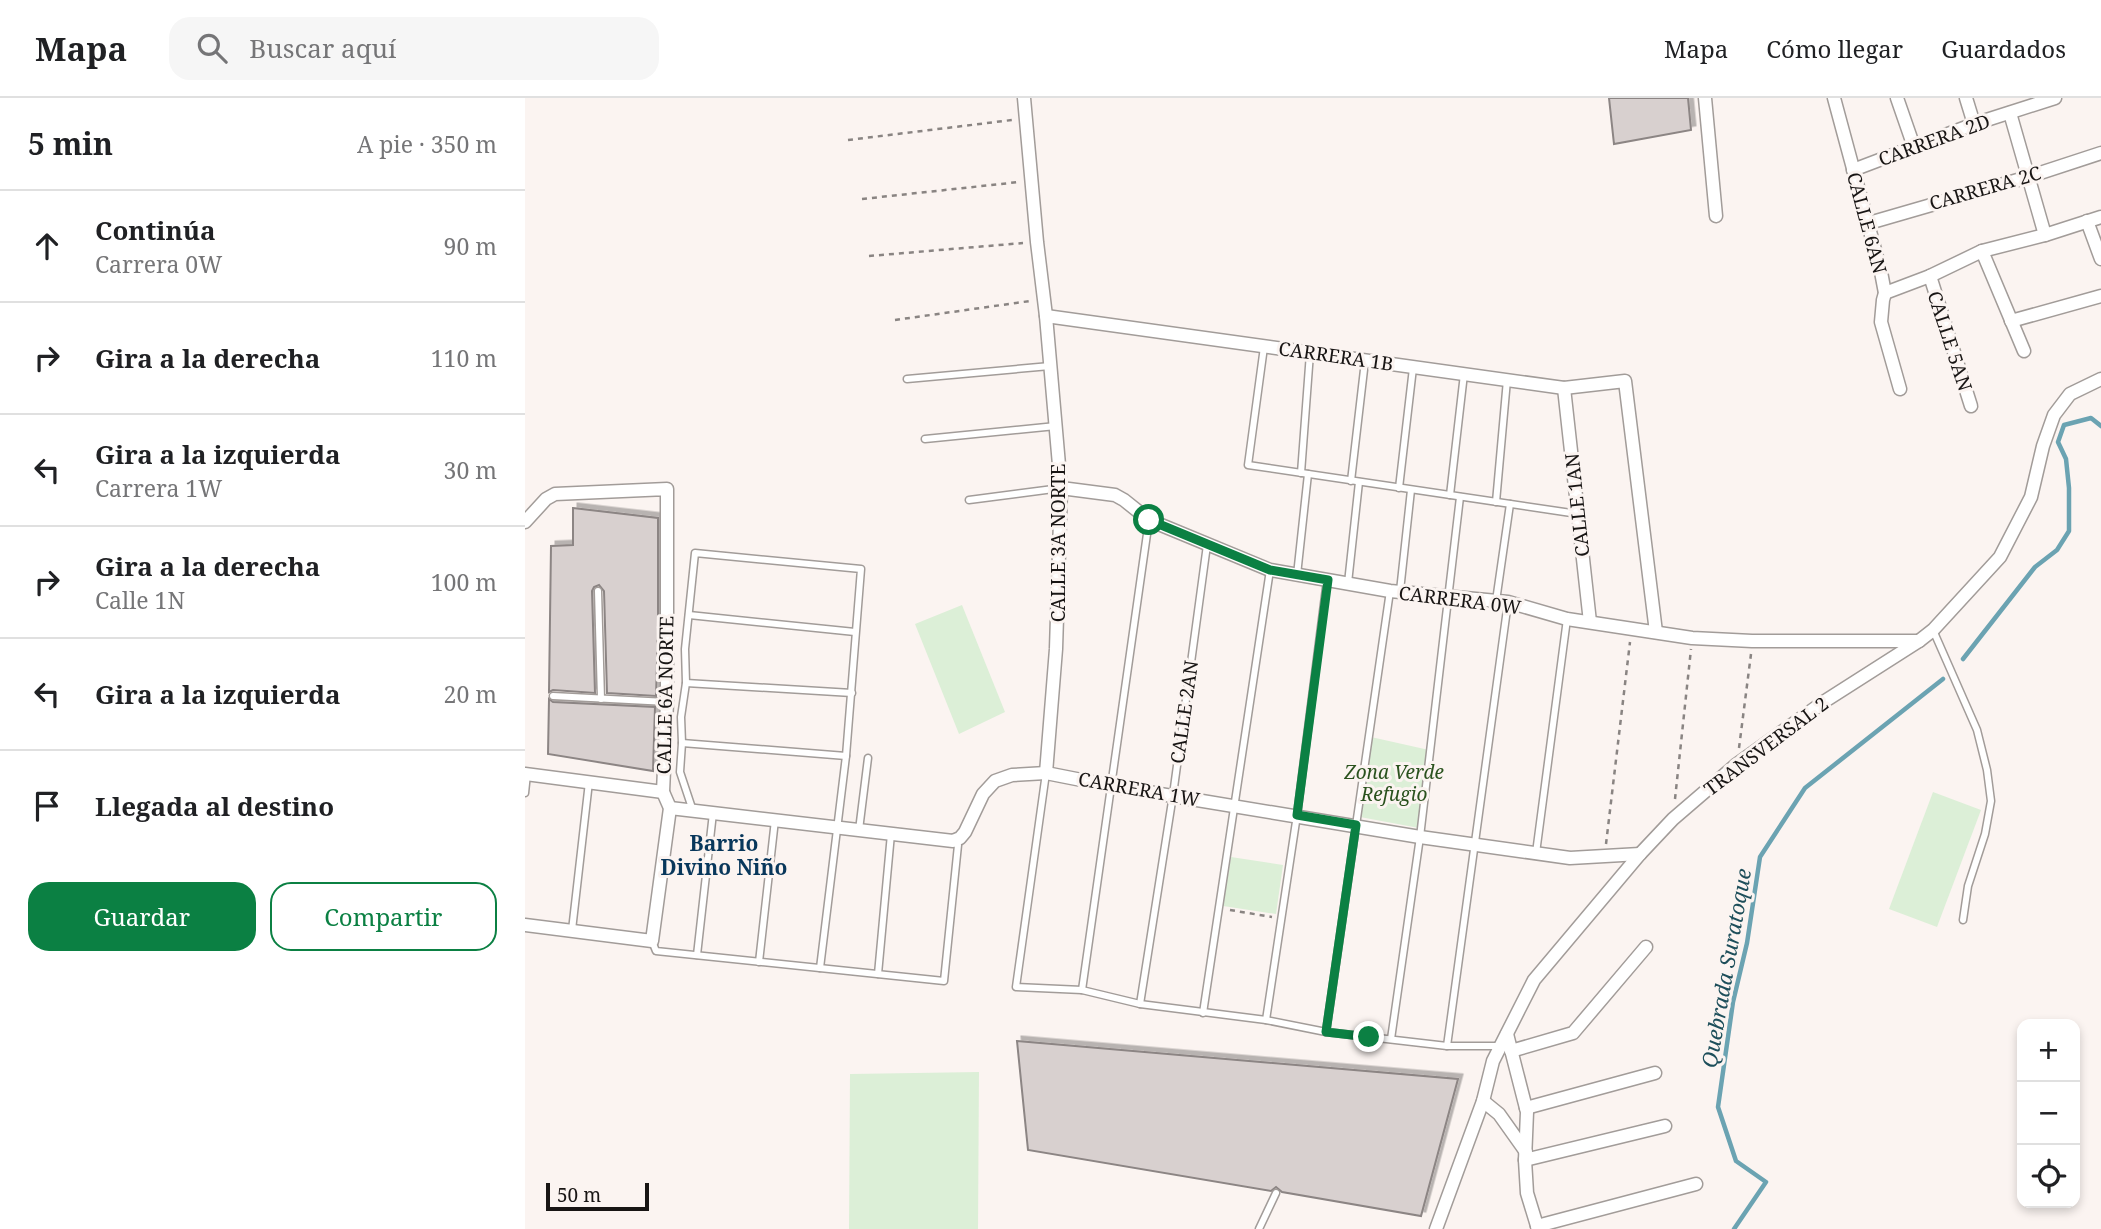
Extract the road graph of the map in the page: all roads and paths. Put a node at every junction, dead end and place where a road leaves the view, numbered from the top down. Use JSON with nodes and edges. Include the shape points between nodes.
{"nodes":[{"id":1,"x":1024,"y":98,"type":"edge"},
{"id":2,"x":1705,"y":98,"type":"edge"},
{"id":3,"x":1835,"y":98,"type":"edge"},
{"id":4,"x":1897,"y":98,"type":"edge"},
{"id":5,"x":1966,"y":98,"type":"edge"},
{"id":6,"x":2055,"y":98,"type":"edge"},
{"id":7,"x":2010,"y":113,"type":"junction"},
{"id":8,"x":1026,"y":119,"type":"junction"},
{"id":9,"x":1973,"y":124,"type":"junction"},
{"id":10,"x":848,"y":140,"type":"dead end"},
{"id":11,"x":1914,"y":147,"type":"junction"},
{"id":12,"x":2101,"y":153,"type":"edge"},
{"id":13,"x":1853,"y":170,"type":"junction"},
{"id":14,"x":2028,"y":177,"type":"junction"},
{"id":15,"x":1032,"y":180,"type":"junction"},
{"id":16,"x":862,"y":199,"type":"dead end"},
{"id":17,"x":1716,"y":216,"type":"dead end"},
{"id":18,"x":2101,"y":217,"type":"edge"},
{"id":19,"x":2087,"y":221,"type":"junction"},
{"id":20,"x":1868,"y":223,"type":"junction"},
{"id":21,"x":2045,"y":235,"type":"junction"},
{"id":22,"x":1037,"y":242,"type":"junction"},
{"id":23,"x":1982,"y":251,"type":"junction"},
{"id":24,"x":869,"y":256,"type":"dead end"},
{"id":25,"x":2101,"y":259,"type":"edge"},
{"id":26,"x":1930,"y":276,"type":"junction"},
{"id":27,"x":1885,"y":293,"type":"junction"},
{"id":28,"x":2101,"y":296,"type":"edge"},
{"id":29,"x":1044,"y":299,"type":"junction"},
{"id":30,"x":1046,"y":316,"type":"junction"},
{"id":31,"x":895,"y":320,"type":"dead end"},
{"id":32,"x":2011,"y":321,"type":"junction"},
{"id":33,"x":1264,"y":346,"type":"junction"},
{"id":34,"x":2024,"y":351,"type":"dead end"},
{"id":35,"x":1310,"y":352,"type":"junction"},
{"id":36,"x":1365,"y":360,"type":"junction"},
{"id":37,"x":1050,"y":366,"type":"junction"},
{"id":38,"x":1413,"y":367,"type":"junction"},
{"id":39,"x":1464,"y":374,"type":"junction"},
{"id":40,"x":907,"y":379,"type":"dead end"},
{"id":41,"x":2101,"y":379,"type":"edge"},
{"id":42,"x":1507,"y":380,"type":"junction"},
{"id":43,"x":1564,"y":388,"type":"junction"},
{"id":44,"x":1900,"y":389,"type":"dead end"},
{"id":45,"x":1971,"y":406,"type":"dead end"},
{"id":46,"x":1056,"y":426,"type":"junction"},
{"id":47,"x":925,"y":439,"type":"dead end"},
{"id":48,"x":1304,"y":474,"type":"junction"},
{"id":49,"x":1351,"y":481,"type":"junction"},
{"id":50,"x":1359,"y":482,"type":"junction"},
{"id":51,"x":1061,"y":488,"type":"junction"},
{"id":52,"x":1399,"y":488,"type":"junction"},
{"id":53,"x":1411,"y":490,"type":"junction"},
{"id":54,"x":1450,"y":495,"type":"junction"},
{"id":55,"x":1460,"y":497,"type":"junction"},
{"id":56,"x":969,"y":500,"type":"dead end"},
{"id":57,"x":1496,"y":502,"type":"junction"},
{"id":58,"x":1510,"y":504,"type":"junction"},
{"id":59,"x":1578,"y":514,"type":"junction"},
{"id":60,"x":1149,"y":520,"type":"junction"},
{"id":61,"x":525,"y":522,"type":"edge"},
{"id":62,"x":1207,"y":544,"type":"junction"},
{"id":63,"x":1270,"y":570,"type":"junction"},
{"id":64,"x":1297,"y":575,"type":"junction"},
{"id":65,"x":1328,"y":580,"type":"junction"},
{"id":66,"x":1347,"y":583,"type":"junction"},
{"id":67,"x":598,"y":591,"type":"dead end"},
{"id":68,"x":1395,"y":591,"type":"junction"},
{"id":69,"x":1448,"y":595,"type":"junction"},
{"id":70,"x":1502,"y":601,"type":"junction"},
{"id":71,"x":689,"y":615,"type":"junction"},
{"id":72,"x":1567,"y":619,"type":"junction"},
{"id":73,"x":1590,"y":622,"type":"junction"},
{"id":74,"x":1632,"y":628,"type":"junction"},
{"id":75,"x":1933,"y":630,"type":"junction"},
{"id":76,"x":855,"y":632,"type":"junction"},
{"id":77,"x":1656,"y":632,"type":"junction"},
{"id":78,"x":1692,"y":638,"type":"junction"},
{"id":79,"x":1752,"y":641,"type":"junction"},
{"id":80,"x":1919,"y":641,"type":"junction"},
{"id":81,"x":686,"y":683,"type":"junction"},
{"id":82,"x":852,"y":693,"type":"junction"},
{"id":83,"x":552,"y":696,"type":"dead end"},
{"id":84,"x":601,"y":699,"type":"junction"},
{"id":85,"x":667,"y":702,"type":"junction"},
{"id":86,"x":682,"y":743,"type":"junction"},
{"id":87,"x":846,"y":756,"type":"junction"},
{"id":88,"x":868,"y":758,"type":"dead end"},
{"id":89,"x":1737,"y":764,"type":"junction"},
{"id":90,"x":1046,"y":773,"type":"junction"},
{"id":91,"x":526,"y":774,"type":"edge"},
{"id":92,"x":589,"y":782,"type":"junction"},
{"id":93,"x":1112,"y":786,"type":"junction"},
{"id":94,"x":663,"y":792,"type":"junction"},
{"id":95,"x":525,"y":793,"type":"edge"},
{"id":96,"x":1173,"y":795,"type":"junction"},
{"id":97,"x":1235,"y":806,"type":"junction"},
{"id":98,"x":670,"y":808,"type":"junction"},
{"id":99,"x":693,"y":811,"type":"junction"},
{"id":100,"x":713,"y":813,"type":"junction"},
{"id":101,"x":1297,"y":815,"type":"junction"},
{"id":102,"x":1673,"y":819,"type":"junction"},
{"id":103,"x":775,"y":820,"type":"junction"},
{"id":104,"x":1356,"y":825,"type":"junction"},
{"id":105,"x":838,"y":827,"type":"junction"},
{"id":106,"x":859,"y":830,"type":"junction"},
{"id":107,"x":891,"y":834,"type":"junction"},
{"id":108,"x":1420,"y":837,"type":"junction"},
{"id":109,"x":953,"y":841,"type":"junction"},
{"id":110,"x":1475,"y":845,"type":"junction"},
{"id":111,"x":1536,"y":853,"type":"junction"},
{"id":112,"x":1640,"y":854,"type":"junction"},
{"id":113,"x":1605,"y":856,"type":"junction"},
{"id":114,"x":1220,"y":908,"type":"junction"},
{"id":115,"x":1281,"y":918,"type":"junction"},
{"id":116,"x":1963,"y":920,"type":"dead end"},
{"id":117,"x":525,"y":925,"type":"edge"},
{"id":118,"x":572,"y":931,"type":"junction"},
{"id":119,"x":652,"y":941,"type":"junction"},
{"id":120,"x":1646,"y":947,"type":"dead end"},
{"id":121,"x":697,"y":955,"type":"junction"},
{"id":122,"x":759,"y":962,"type":"junction"},
{"id":123,"x":820,"y":968,"type":"junction"},
{"id":124,"x":878,"y":974,"type":"junction"},
{"id":125,"x":1082,"y":990,"type":"junction"},
{"id":126,"x":1140,"y":1004,"type":"junction"},
{"id":127,"x":1203,"y":1013,"type":"junction"},
{"id":128,"x":1266,"y":1020,"type":"junction"},
{"id":129,"x":1326,"y":1032,"type":"junction"},
{"id":130,"x":1391,"y":1039,"type":"junction"},
{"id":131,"x":1506,"y":1044,"type":"junction"},
{"id":132,"x":1447,"y":1046,"type":"junction"},
{"id":133,"x":1655,"y":1073,"type":"dead end"},
{"id":134,"x":1483,"y":1101,"type":"junction"},
{"id":135,"x":1526,"y":1108,"type":"junction"},
{"id":136,"x":1665,"y":1126,"type":"dead end"},
{"id":137,"x":1525,"y":1156,"type":"junction"},
{"id":138,"x":1696,"y":1184,"type":"dead end"},
{"id":139,"x":1276,"y":1193,"type":"dead end"},
{"id":140,"x":1537,"y":1228,"type":"edge"},
{"id":141,"x":1259,"y":1229,"type":"edge"},
{"id":142,"x":1436,"y":1229,"type":"edge"}],
"edges":[{"from":1,"to":8,"type":"street","name":"CALLE 3A NORTE"},
{"from":2,"to":17,"type":"street"},
{"from":3,"to":13,"type":"street","name":"CALLE 6AN"},
{"from":4,"to":11,"type":"street"},
{"from":5,"to":9,"type":"street"},
{"from":6,"to":7,"type":"street","name":"CARRERA 2D"},
{"from":7,"to":9,"type":"street","name":"CARRERA 2D"},
{"from":7,"to":14,"type":"street"},
{"from":8,"to":10,"type":"path"},
{"from":8,"to":15,"type":"street","name":"CALLE 3A NORTE"},
{"from":9,"to":11,"type":"street","name":"CARRERA 2D"},
{"from":11,"to":13,"type":"street","name":"CARRERA 2D"},
{"from":12,"to":14,"type":"street","name":"CARRERA 2C"},
{"from":13,"to":20,"type":"street","name":"CALLE 6AN"},
{"from":14,"to":20,"type":"street","name":"CARRERA 2C"},
{"from":14,"to":21,"type":"street"},
{"from":15,"to":16,"type":"path"},
{"from":15,"to":22,"type":"street","name":"CALLE 3A NORTE"},
{"from":18,"to":19,"type":"street"},
{"from":19,"to":21,"type":"street"},
{"from":19,"to":25,"type":"street"},
{"from":20,"to":27,"type":"street","name":"CALLE 6AN"},
{"from":21,"to":23,"type":"street"},
{"from":22,"to":24,"type":"path"},
{"from":22,"to":29,"type":"street","name":"CALLE 3A NORTE"},
{"from":23,"to":26,"type":"street"},
{"from":23,"to":32,"type":"street"},
{"from":26,"to":27,"type":"street"},
{"from":26,"to":45,"type":"street","name":"CALLE 5AN"},
{"from":27,"to":44,"type":"street","name":"CALLE 6AN","via":[[1881,322]]},
{"from":28,"to":32,"type":"street"},
{"from":29,"to":30,"type":"street","name":"CALLE 3A NORTE"},
{"from":29,"to":31,"type":"path"},
{"from":30,"to":33,"type":"street","name":"CARRERA 1B"},
{"from":30,"to":37,"type":"street","name":"CALLE 3A NORTE"},
{"from":32,"to":34,"type":"street"},
{"from":33,"to":35,"type":"street","name":"CARRERA 1B"},
{"from":33,"to":48,"type":"lane","via":[[1248,466]]},
{"from":35,"to":36,"type":"street","name":"CARRERA 1B"},
{"from":35,"to":48,"type":"lane"},
{"from":36,"to":38,"type":"street","name":"CARRERA 1B"},
{"from":36,"to":49,"type":"lane"},
{"from":37,"to":40,"type":"lane"},
{"from":37,"to":46,"type":"street","name":"CALLE 3A NORTE"},
{"from":38,"to":39,"type":"street","name":"CARRERA 1B"},
{"from":38,"to":52,"type":"lane"},
{"from":39,"to":42,"type":"street","name":"CARRERA 1B"},
{"from":39,"to":54,"type":"lane"},
{"from":41,"to":75,"type":"street","name":"TRANSVERSAL 2","via":[[2070,394],[2061,405],[2043,446],[2031,497],[2000,557]]},
{"from":42,"to":43,"type":"street","name":"CARRERA 1B"},
{"from":42,"to":57,"type":"lane"},
{"from":43,"to":59,"type":"street","name":"CALLE 1AN"},
{"from":43,"to":77,"type":"street","name":"CARRERA 1B","via":[[1625,381]]},
{"from":46,"to":47,"type":"lane"},
{"from":46,"to":51,"type":"street","name":"CALLE 3A NORTE"},
{"from":48,"to":49,"type":"lane"},
{"from":48,"to":64,"type":"lane"},
{"from":49,"to":50,"type":"lane"},
{"from":50,"to":52,"type":"lane"},
{"from":50,"to":66,"type":"lane"},
{"from":51,"to":56,"type":"lane"},
{"from":51,"to":60,"type":"street","name":"CARRERA 0W","via":[[1115,495]]},
{"from":51,"to":90,"type":"street","name":"CALLE 3A NORTE"},
{"from":52,"to":53,"type":"lane"},
{"from":53,"to":54,"type":"lane"},
{"from":53,"to":68,"type":"lane"},
{"from":54,"to":55,"type":"lane"},
{"from":55,"to":57,"type":"lane"},
{"from":55,"to":69,"type":"lane"},
{"from":57,"to":58,"type":"lane"},
{"from":58,"to":59,"type":"lane"},
{"from":58,"to":70,"type":"lane"},
{"from":59,"to":73,"type":"street","name":"CALLE 1AN"},
{"from":60,"to":62,"type":"street","name":"CARRERA 0W"},
{"from":60,"to":93,"type":"lane"},
{"from":61,"to":85,"type":"street","name":"CALLE 6A NORTE","via":[[555,494],[667,489]]},
{"from":62,"to":63,"type":"street","name":"CARRERA 0W"},
{"from":62,"to":96,"type":"lane","name":"CALLE 2AN"},
{"from":63,"to":64,"type":"street","name":"CARRERA 0W"},
{"from":63,"to":97,"type":"lane"},
{"from":64,"to":65,"type":"street","name":"CARRERA 0W"},
{"from":65,"to":66,"type":"street","name":"CARRERA 0W"},
{"from":65,"to":101,"type":"lane"},
{"from":66,"to":68,"type":"street","name":"CARRERA 0W"},
{"from":67,"to":84,"type":"lane"},
{"from":68,"to":69,"type":"street","name":"CARRERA 0W"},
{"from":68,"to":104,"type":"lane"},
{"from":69,"to":70,"type":"street","name":"CARRERA 0W"},
{"from":69,"to":108,"type":"lane"},
{"from":70,"to":72,"type":"street","name":"CARRERA 0W"},
{"from":70,"to":110,"type":"lane"},
{"from":71,"to":76,"type":"lane"},
{"from":71,"to":76,"type":"lane","via":[[695,553],[861,569]]},
{"from":71,"to":81,"type":"lane"},
{"from":72,"to":73,"type":"street","name":"CARRERA 0W"},
{"from":72,"to":111,"type":"lane"},
{"from":73,"to":74,"type":"street","name":"CARRERA 0W"},
{"from":74,"to":77,"type":"street","name":"CARRERA 0W"},
{"from":74,"to":113,"type":"path"},
{"from":75,"to":80,"type":"street","name":"TRANSVERSAL 2"},
{"from":75,"to":116,"type":"lane","via":[[1977,730],[1991,801]]},
{"from":76,"to":82,"type":"lane"},
{"from":77,"to":78,"type":"street","name":"CARRERA 0W"},
{"from":78,"to":79,"type":"street","name":"CARRERA 0W"},
{"from":78,"to":102,"type":"path"},
{"from":79,"to":80,"type":"street","name":"CARRERA 0W"},
{"from":79,"to":89,"type":"path"},
{"from":80,"to":89,"type":"street","name":"TRANSVERSAL 2"},
{"from":81,"to":82,"type":"lane"},
{"from":81,"to":86,"type":"lane"},
{"from":82,"to":87,"type":"lane"},
{"from":83,"to":84,"type":"lane"},
{"from":84,"to":85,"type":"lane"},
{"from":85,"to":94,"type":"street","name":"CALLE 6A NORTE"},
{"from":86,"to":87,"type":"lane"},
{"from":86,"to":99,"type":"lane","via":[[680,772]]},
{"from":87,"to":105,"type":"lane"},
{"from":88,"to":106,"type":"lane"},
{"from":89,"to":102,"type":"street","name":"TRANSVERSAL 2"},
{"from":90,"to":93,"type":"street","name":"CARRERA 1W"},
{"from":90,"to":109,"type":"street","name":"CARRERA 1W","via":[[995,781],[983,794],[965,832]]},
{"from":90,"to":125,"type":"lane","name":"CALLE 3A NORTE","via":[[1016,987]]},
{"from":91,"to":92,"type":"street"},
{"from":91,"to":95,"type":"lane"},
{"from":92,"to":94,"type":"street"},
{"from":92,"to":118,"type":"lane"},
{"from":93,"to":96,"type":"street","name":"CARRERA 1W"},
{"from":93,"to":125,"type":"lane"},
{"from":94,"to":98,"type":"street","name":"CALLE 6A NORTE"},
{"from":96,"to":97,"type":"street","name":"CARRERA 1W"},
{"from":96,"to":126,"type":"lane","name":"CALLE 2AN"},
{"from":97,"to":101,"type":"street","name":"CARRERA 1W"},
{"from":97,"to":114,"type":"lane"},
{"from":98,"to":99,"type":"street"},
{"from":98,"to":119,"type":"street"},
{"from":99,"to":100,"type":"street"},
{"from":100,"to":103,"type":"street"},
{"from":100,"to":121,"type":"lane"},
{"from":101,"to":104,"type":"street","name":"CARRERA 1W"},
{"from":101,"to":115,"type":"lane"},
{"from":102,"to":112,"type":"street","name":"TRANSVERSAL 2"},
{"from":103,"to":105,"type":"street"},
{"from":103,"to":122,"type":"lane"},
{"from":104,"to":108,"type":"street","name":"CARRERA 1W"},
{"from":104,"to":129,"type":"lane"},
{"from":105,"to":106,"type":"street"},
{"from":105,"to":123,"type":"lane"},
{"from":106,"to":107,"type":"street"},
{"from":107,"to":109,"type":"street"},
{"from":107,"to":124,"type":"lane"},
{"from":108,"to":110,"type":"street","name":"CARRERA 1W"},
{"from":108,"to":130,"type":"lane"},
{"from":109,"to":124,"type":"lane","via":[[958,845],[944,981]]},
{"from":110,"to":111,"type":"street","name":"CARRERA 1W"},
{"from":110,"to":132,"type":"lane"},
{"from":111,"to":113,"type":"street","name":"CARRERA 1W","via":[[1570,858]]},
{"from":112,"to":113,"type":"street","name":"CARRERA 1W"},
{"from":112,"to":131,"type":"street","name":"TRANSVERSAL 2","via":[[1534,980]]},
{"from":114,"to":115,"type":"path"},
{"from":114,"to":127,"type":"lane"},
{"from":115,"to":128,"type":"lane"},
{"from":117,"to":118,"type":"street"},
{"from":118,"to":119,"type":"street"},
{"from":119,"to":121,"type":"lane","via":[[656,951]]},
{"from":120,"to":131,"type":"street","via":[[1573,1033]]},
{"from":121,"to":122,"type":"lane"},
{"from":122,"to":123,"type":"lane"},
{"from":123,"to":124,"type":"lane"},
{"from":125,"to":126,"type":"lane"},
{"from":126,"to":127,"type":"lane"},
{"from":127,"to":128,"type":"lane"},
{"from":128,"to":129,"type":"lane"},
{"from":129,"to":130,"type":"lane"},
{"from":130,"to":132,"type":"lane"},
{"from":131,"to":132,"type":"lane"},
{"from":131,"to":134,"type":"street","name":"TRANSVERSAL 2","via":[[1493,1061]]},
{"from":131,"to":135,"type":"street"},
{"from":133,"to":135,"type":"street"},
{"from":134,"to":137,"type":"street","via":[[1499,1115]]},
{"from":134,"to":142,"type":"street","name":"TRANSVERSAL 2"},
{"from":135,"to":137,"type":"street"},
{"from":136,"to":137,"type":"street"},
{"from":137,"to":140,"type":"street","via":[[1527,1193]]},
{"from":138,"to":140,"type":"street"},
{"from":139,"to":141,"type":"lane"}]}
